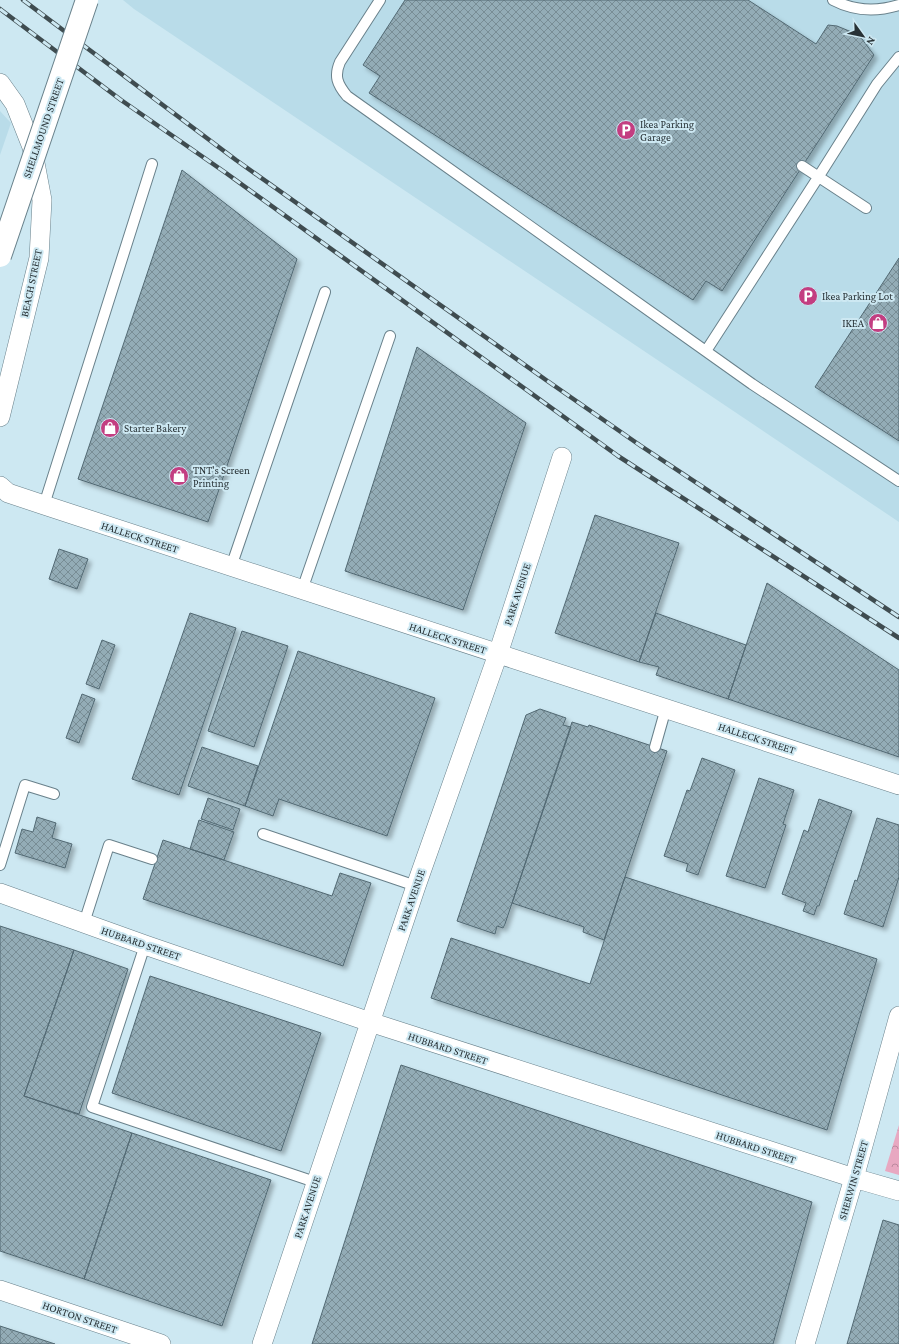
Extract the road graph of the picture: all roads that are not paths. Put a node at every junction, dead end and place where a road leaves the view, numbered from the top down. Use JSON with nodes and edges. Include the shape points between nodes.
{"nodes":[{"id":1,"x":87,"y":0,"type":"edge"},
{"id":2,"x":380,"y":0,"type":"edge"},
{"id":3,"x":833,"y":0,"type":"edge"},
{"id":4,"x":899,"y":5,"type":"edge"},
{"id":5,"x":899,"y":57,"type":"edge"},
{"id":6,"x":0,"y":83,"type":"edge"},
{"id":7,"x":152,"y":164,"type":"dead end"},
{"id":8,"x":802,"y":166,"type":"dead end"},
{"id":9,"x":819,"y":176,"type":"junction"},
{"id":10,"x":866,"y":208,"type":"dead end"},
{"id":11,"x":0,"y":256,"type":"edge"},
{"id":12,"x":325,"y":292,"type":"dead end"},
{"id":13,"x":390,"y":336,"type":"dead end"},
{"id":14,"x":706,"y":351,"type":"junction"},
{"id":15,"x":0,"y":417,"type":"edge"},
{"id":16,"x":562,"y":457,"type":"dead end"},
{"id":17,"x":899,"y":481,"type":"edge"},
{"id":18,"x":0,"y":486,"type":"edge"},
{"id":19,"x":44,"y":505,"type":"junction"},
{"id":20,"x":231,"y":567,"type":"junction"},
{"id":21,"x":302,"y":590,"type":"junction"},
{"id":22,"x":498,"y":654,"type":"junction"},
{"id":23,"x":666,"y":708,"type":"junction"},
{"id":24,"x":655,"y":747,"type":"dead end"},
{"id":25,"x":899,"y":785,"type":"edge"},
{"id":26,"x":54,"y":794,"type":"dead end"},
{"id":27,"x":263,"y":834,"type":"dead end"},
{"id":28,"x":152,"y":859,"type":"dead end"},
{"id":29,"x":0,"y":865,"type":"edge"},
{"id":30,"x":416,"y":886,"type":"junction"},
{"id":31,"x":0,"y":893,"type":"edge"},
{"id":32,"x":84,"y":923,"type":"junction"},
{"id":33,"x":145,"y":945,"type":"junction"},
{"id":34,"x":899,"y":1016,"type":"edge"},
{"id":35,"x":370,"y":1022,"type":"junction"},
{"id":36,"x":854,"y":1178,"type":"junction"},
{"id":37,"x":315,"y":1182,"type":"junction"},
{"id":38,"x":899,"y":1191,"type":"edge"},
{"id":39,"x":0,"y":1290,"type":"edge"},
{"id":40,"x":161,"y":1344,"type":"edge"},
{"id":41,"x":262,"y":1344,"type":"edge"},
{"id":42,"x":805,"y":1344,"type":"edge"}],
"edges":[{"from":1,"to":11,"type":"main road","name":"SHELLMOUND STREET","bridge":true},
{"from":2,"to":14,"type":"lane","via":[[336,70],[337,80],[347,96]]},
{"from":3,"to":4,"type":"lane","via":[[857,9],[875,10]]},
{"from":5,"to":9,"type":"lane","via":[[877,84]]},
{"from":6,"to":15,"type":"street","name":"BEACH STREET","via":[[15,104],[32,147],[42,200],[39,258]]},
{"from":7,"to":19,"type":"lane"},
{"from":8,"to":9,"type":"lane"},
{"from":9,"to":10,"type":"lane"},
{"from":9,"to":14,"type":"lane"},
{"from":12,"to":20,"type":"lane"},
{"from":13,"to":21,"type":"lane"},
{"from":14,"to":17,"type":"lane"},
{"from":16,"to":22,"type":"street","name":"PARK AVENUE"},
{"from":18,"to":19,"type":"street","name":"HALLECK STREET","via":[[8,493]]},
{"from":19,"to":20,"type":"street","name":"HALLECK STREET"},
{"from":20,"to":21,"type":"street","name":"HALLECK STREET"},
{"from":21,"to":22,"type":"street","name":"HALLECK STREET"},
{"from":22,"to":23,"type":"street","name":"HALLECK STREET"},
{"from":22,"to":30,"type":"street","name":"PARK AVENUE"},
{"from":23,"to":24,"type":"lane"},
{"from":23,"to":25,"type":"street","name":"HALLECK STREET"},
{"from":26,"to":29,"type":"lane","via":[[25,785]]},
{"from":27,"to":30,"type":"lane"},
{"from":28,"to":32,"type":"lane","via":[[109,845]]},
{"from":30,"to":35,"type":"street","name":"PARK AVENUE"},
{"from":31,"to":32,"type":"street","name":"HUBBARD STREET"},
{"from":32,"to":33,"type":"street","name":"HUBBARD STREET"},
{"from":33,"to":35,"type":"street","name":"HUBBARD STREET"},
{"from":33,"to":37,"type":"lane","via":[[92,1107]]},
{"from":34,"to":36,"type":"street","name":"SHERWIN STREET"},
{"from":35,"to":36,"type":"street","name":"HUBBARD STREET"},
{"from":35,"to":37,"type":"street","name":"PARK AVENUE"},
{"from":36,"to":38,"type":"street","name":"HUBBARD STREET"},
{"from":36,"to":42,"type":"street","name":"SHERWIN STREET"},
{"from":37,"to":41,"type":"street","name":"PARK AVENUE"},
{"from":39,"to":40,"type":"street","name":"HORTON STREET"}]}
